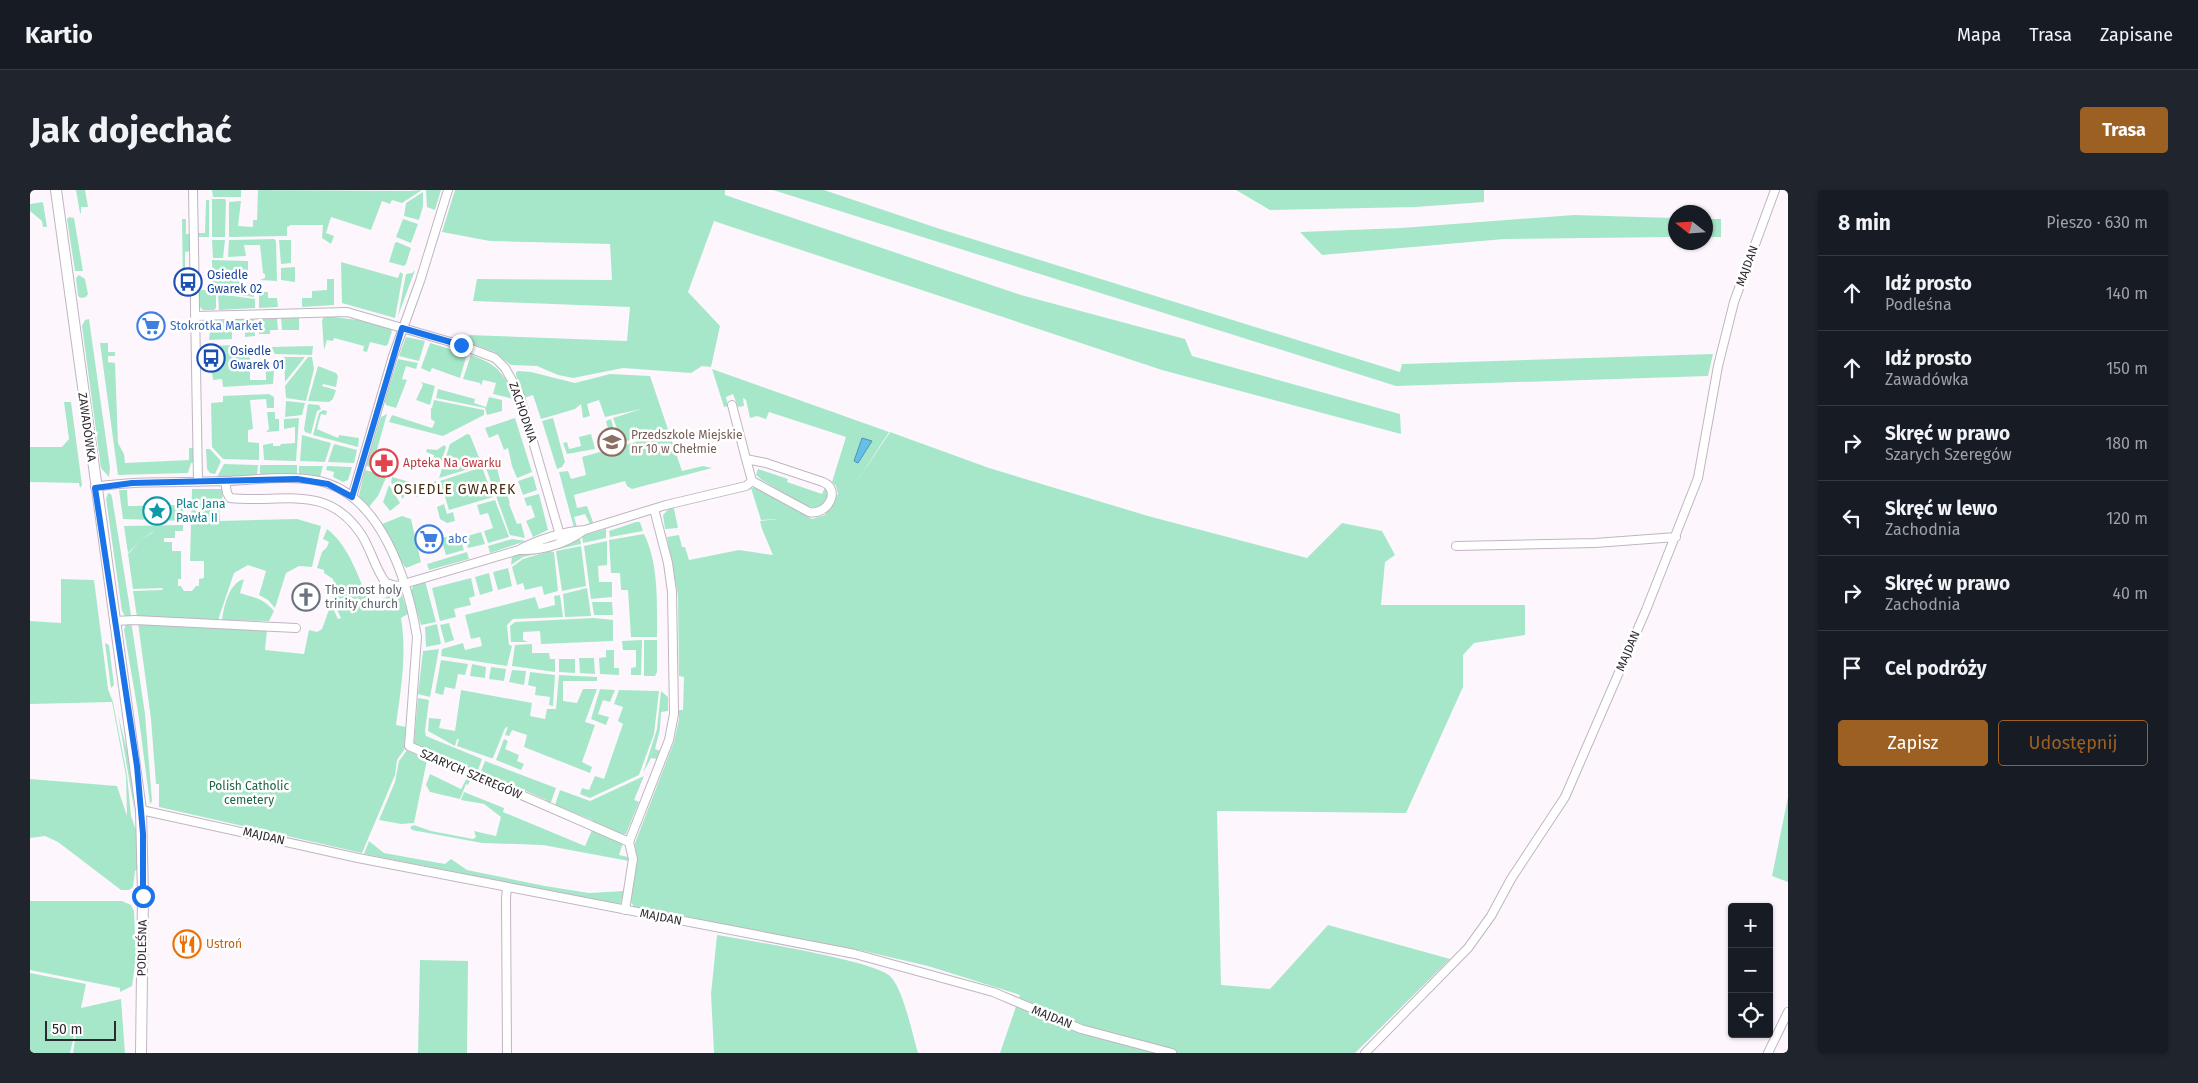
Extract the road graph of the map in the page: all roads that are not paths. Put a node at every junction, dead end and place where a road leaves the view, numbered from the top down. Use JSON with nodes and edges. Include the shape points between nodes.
{"nodes":[{"id":1,"x":56,"y":190,"type":"edge"},
{"id":2,"x":193,"y":190,"type":"edge"},
{"id":3,"x":448,"y":190,"type":"edge"},
{"id":4,"x":1775,"y":190,"type":"edge"},
{"id":5,"x":195,"y":316,"type":"junction"},
{"id":6,"x":402,"y":328,"type":"junction"},
{"id":7,"x":732,"y":405,"type":"dead end"},
{"id":8,"x":746,"y":459,"type":"junction"},
{"id":9,"x":225,"y":481,"type":"junction"},
{"id":10,"x":752,"y":481,"type":"junction"},
{"id":11,"x":198,"y":482,"type":"junction"},
{"id":12,"x":95,"y":488,"type":"junction"},
{"id":13,"x":352,"y":497,"type":"junction"},
{"id":14,"x":654,"y":509,"type":"junction"},
{"id":15,"x":1676,"y":537,"type":"junction"},
{"id":16,"x":561,"y":539,"type":"junction"},
{"id":17,"x":1456,"y":546,"type":"dead end"},
{"id":18,"x":404,"y":584,"type":"junction"},
{"id":19,"x":114,"y":621,"type":"junction"},
{"id":20,"x":296,"y":628,"type":"dead end"},
{"id":21,"x":125,"y":694,"type":"joint"},
{"id":22,"x":141,"y":810,"type":"junction"},
{"id":23,"x":629,"y":842,"type":"junction"},
{"id":24,"x":507,"y":887,"type":"junction"},
{"id":25,"x":625,"y":910,"type":"junction"},
{"id":26,"x":1788,"y":1012,"type":"edge"},
{"id":27,"x":141,"y":1053,"type":"edge"},
{"id":28,"x":507,"y":1053,"type":"edge"},
{"id":29,"x":1172,"y":1053,"type":"edge"},
{"id":30,"x":1364,"y":1053,"type":"edge"},
{"id":31,"x":1768,"y":1053,"type":"edge"}],
"edges":[{"from":1,"to":12,"type":"main road","name":"ZAWADÓWKA"},
{"from":2,"to":5,"type":"street"},
{"from":3,"to":6,"type":"street"},
{"from":4,"to":15,"type":"street","name":"MAJDAN","via":[[1734,302],[1718,366],[1698,478]]},
{"from":5,"to":6,"type":"street","name":"ZACHODNIA","via":[[339,311]]},
{"from":5,"to":11,"type":"street"},
{"from":6,"to":13,"type":"street"},
{"from":6,"to":16,"type":"street","name":"ZACHODNIA","via":[[496,358],[511,377],[524,408]]},
{"from":7,"to":8,"type":"street"},
{"from":8,"to":10,"type":"street"},
{"from":8,"to":10,"type":"street","via":[[823,482],[832,493],[830,502],[816,514]]},
{"from":9,"to":11,"type":"street","name":"SZARYCH SZEREGÓW"},
{"from":9,"to":13,"type":"street","name":"SZARYCH SZEREGÓW","via":[[310,480],[328,484]]},
{"from":9,"to":18,"type":"street","via":[[230,498],[302,498],[330,505],[355,526],[386,583],[394,586]]},
{"from":10,"to":14,"type":"street","via":[[746,486]]},
{"from":11,"to":12,"type":"street","name":"SZARYCH SZEREGÓW","via":[[115,484]]},
{"from":12,"to":19,"type":"main road","name":"ZAWADÓWKA"},
{"from":13,"to":18,"type":"street","name":"SZARYCH SZEREGÓW","via":[[377,523]]},
{"from":14,"to":16,"type":"street","via":[[585,530],[570,540]]},
{"from":14,"to":23,"type":"street","via":[[672,592],[674,714],[669,740]]},
{"from":15,"to":17,"type":"street","via":[[1595,544]]},
{"from":15,"to":30,"type":"street","name":"MAJDAN","via":[[1565,797],[1468,948]]},
{"from":16,"to":18,"type":"street","via":[[531,551],[519,550]]},
{"from":18,"to":23,"type":"street","name":"SZARYCH SZEREGÓW","via":[[416,637],[409,746]]},
{"from":19,"to":20,"type":"street"},
{"from":19,"to":21,"type":"main road","name":"ZAWADÓWKA"},
{"from":21,"to":22,"type":"main road","name":"PODLEŚNA"},
{"from":22,"to":24,"type":"street","name":"MAJDAN"},
{"from":22,"to":27,"type":"main road","name":"PODLEŚNA"},
{"from":23,"to":25,"type":"street","via":[[634,859]]},
{"from":24,"to":25,"type":"street","name":"MAJDAN"},
{"from":24,"to":28,"type":"street"},
{"from":25,"to":29,"type":"street","name":"MAJDAN","via":[[855,954],[993,992],[1081,1029]]},
{"from":26,"to":31,"type":"street"}]}
